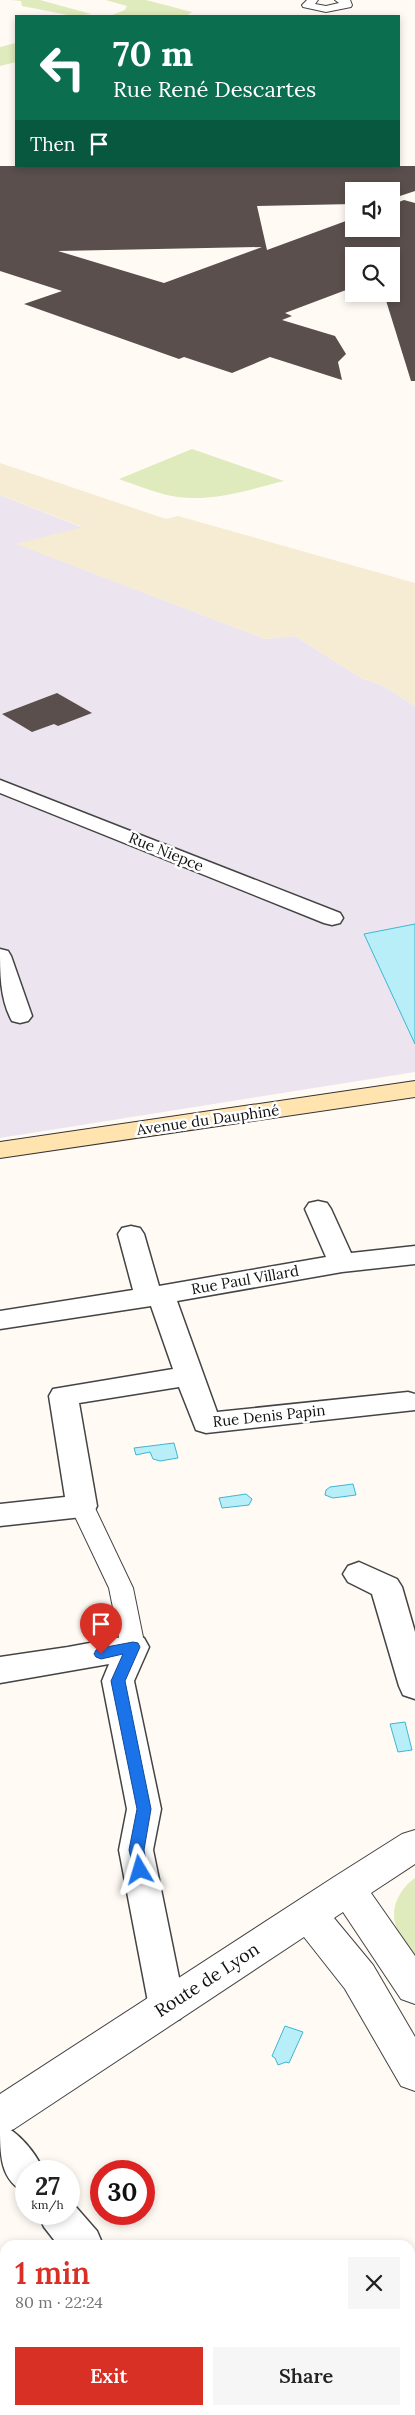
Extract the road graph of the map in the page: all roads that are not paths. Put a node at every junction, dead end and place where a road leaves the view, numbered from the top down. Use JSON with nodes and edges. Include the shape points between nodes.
{"nodes":[{"id":1,"x":340,"y":0,"type":"edge"},
{"id":2,"x":305,"y":1,"type":"edge"},
{"id":3,"x":0,"y":786,"type":"edge"},
{"id":4,"x":332,"y":918,"type":"dead end"},
{"id":5,"x":0,"y":956,"type":"edge"},
{"id":6,"x":20,"y":1016,"type":"dead end"},
{"id":7,"x":415,"y":1090,"type":"edge"},
{"id":8,"x":0,"y":1150,"type":"edge"},
{"id":9,"x":318,"y":1209,"type":"dead end"},
{"id":10,"x":132,"y":1234,"type":"dead end"},
{"id":11,"x":415,"y":1255,"type":"edge"},
{"id":12,"x":342,"y":1262,"type":"junction"},
{"id":13,"x":155,"y":1296,"type":"junction"},
{"id":14,"x":0,"y":1320,"type":"edge"},
{"id":15,"x":190,"y":1376,"type":"junction"},
{"id":16,"x":408,"y":1402,"type":"dead end"},
{"id":17,"x":82,"y":1506,"type":"junction"},
{"id":18,"x":0,"y":1515,"type":"edge"},
{"id":19,"x":359,"y":1574,"type":"dead end"},
{"id":20,"x":133,"y":1647,"type":"junction"},
{"id":21,"x":0,"y":1670,"type":"edge"},
{"id":22,"x":415,"y":1686,"type":"edge"},
{"id":23,"x":415,"y":1845,"type":"edge"},
{"id":24,"x":347,"y":1888,"type":"junction"},
{"id":25,"x":308,"y":1914,"type":"junction"},
{"id":26,"x":415,"y":1987,"type":"edge"},
{"id":27,"x":166,"y":2007,"type":"junction"},
{"id":28,"x":415,"y":2073,"type":"edge"},
{"id":29,"x":0,"y":2116,"type":"edge"},
{"id":30,"x":0,"y":2142,"type":"edge"},
{"id":31,"x":15,"y":2161,"type":"edge"},
{"id":32,"x":67,"y":2225,"type":"edge"},
{"id":33,"x":79,"y":2240,"type":"edge"}],
"edges":[{"from":1,"to":2,"type":"street","via":[[347,5],[326,9],[309,6]]},
{"from":3,"to":4,"type":"street","name":"Rue Niepce"},
{"from":5,"to":6,"type":"street"},
{"from":7,"to":8,"type":"main road","name":"Avenue du Dauphiné"},
{"from":9,"to":12,"type":"street"},
{"from":10,"to":13,"type":"street"},
{"from":11,"to":12,"type":"street","name":"Rue Paul Villard"},
{"from":12,"to":13,"type":"street","name":"Rue Paul Villard"},
{"from":13,"to":14,"type":"street","name":"Rue Paul Villard"},
{"from":13,"to":15,"type":"street","name":"Rue Denis Papin"},
{"from":15,"to":16,"type":"street","name":"Rue Denis Papin","via":[[206,1423]]},
{"from":15,"to":17,"type":"street","via":[[63,1396]]},
{"from":17,"to":18,"type":"street"},
{"from":17,"to":20,"type":"street","via":[[121,1588]]},
{"from":19,"to":22,"type":"street","via":[[386,1586]]},
{"from":20,"to":21,"type":"street"},
{"from":20,"to":27,"type":"street","via":[[118,1681],[144,1809],[136,1850]]},
{"from":23,"to":24,"type":"street","name":"Route de Lyon"},
{"from":24,"to":25,"type":"street","name":"Route de Lyon"},
{"from":24,"to":26,"type":"street"},
{"from":25,"to":27,"type":"street","name":"Route de Lyon"},
{"from":25,"to":28,"type":"street","via":[[359,1977]]},
{"from":27,"to":29,"type":"street","name":"Route de Lyon"},
{"from":30,"to":31,"type":"street"},
{"from":32,"to":33,"type":"street"}]}
